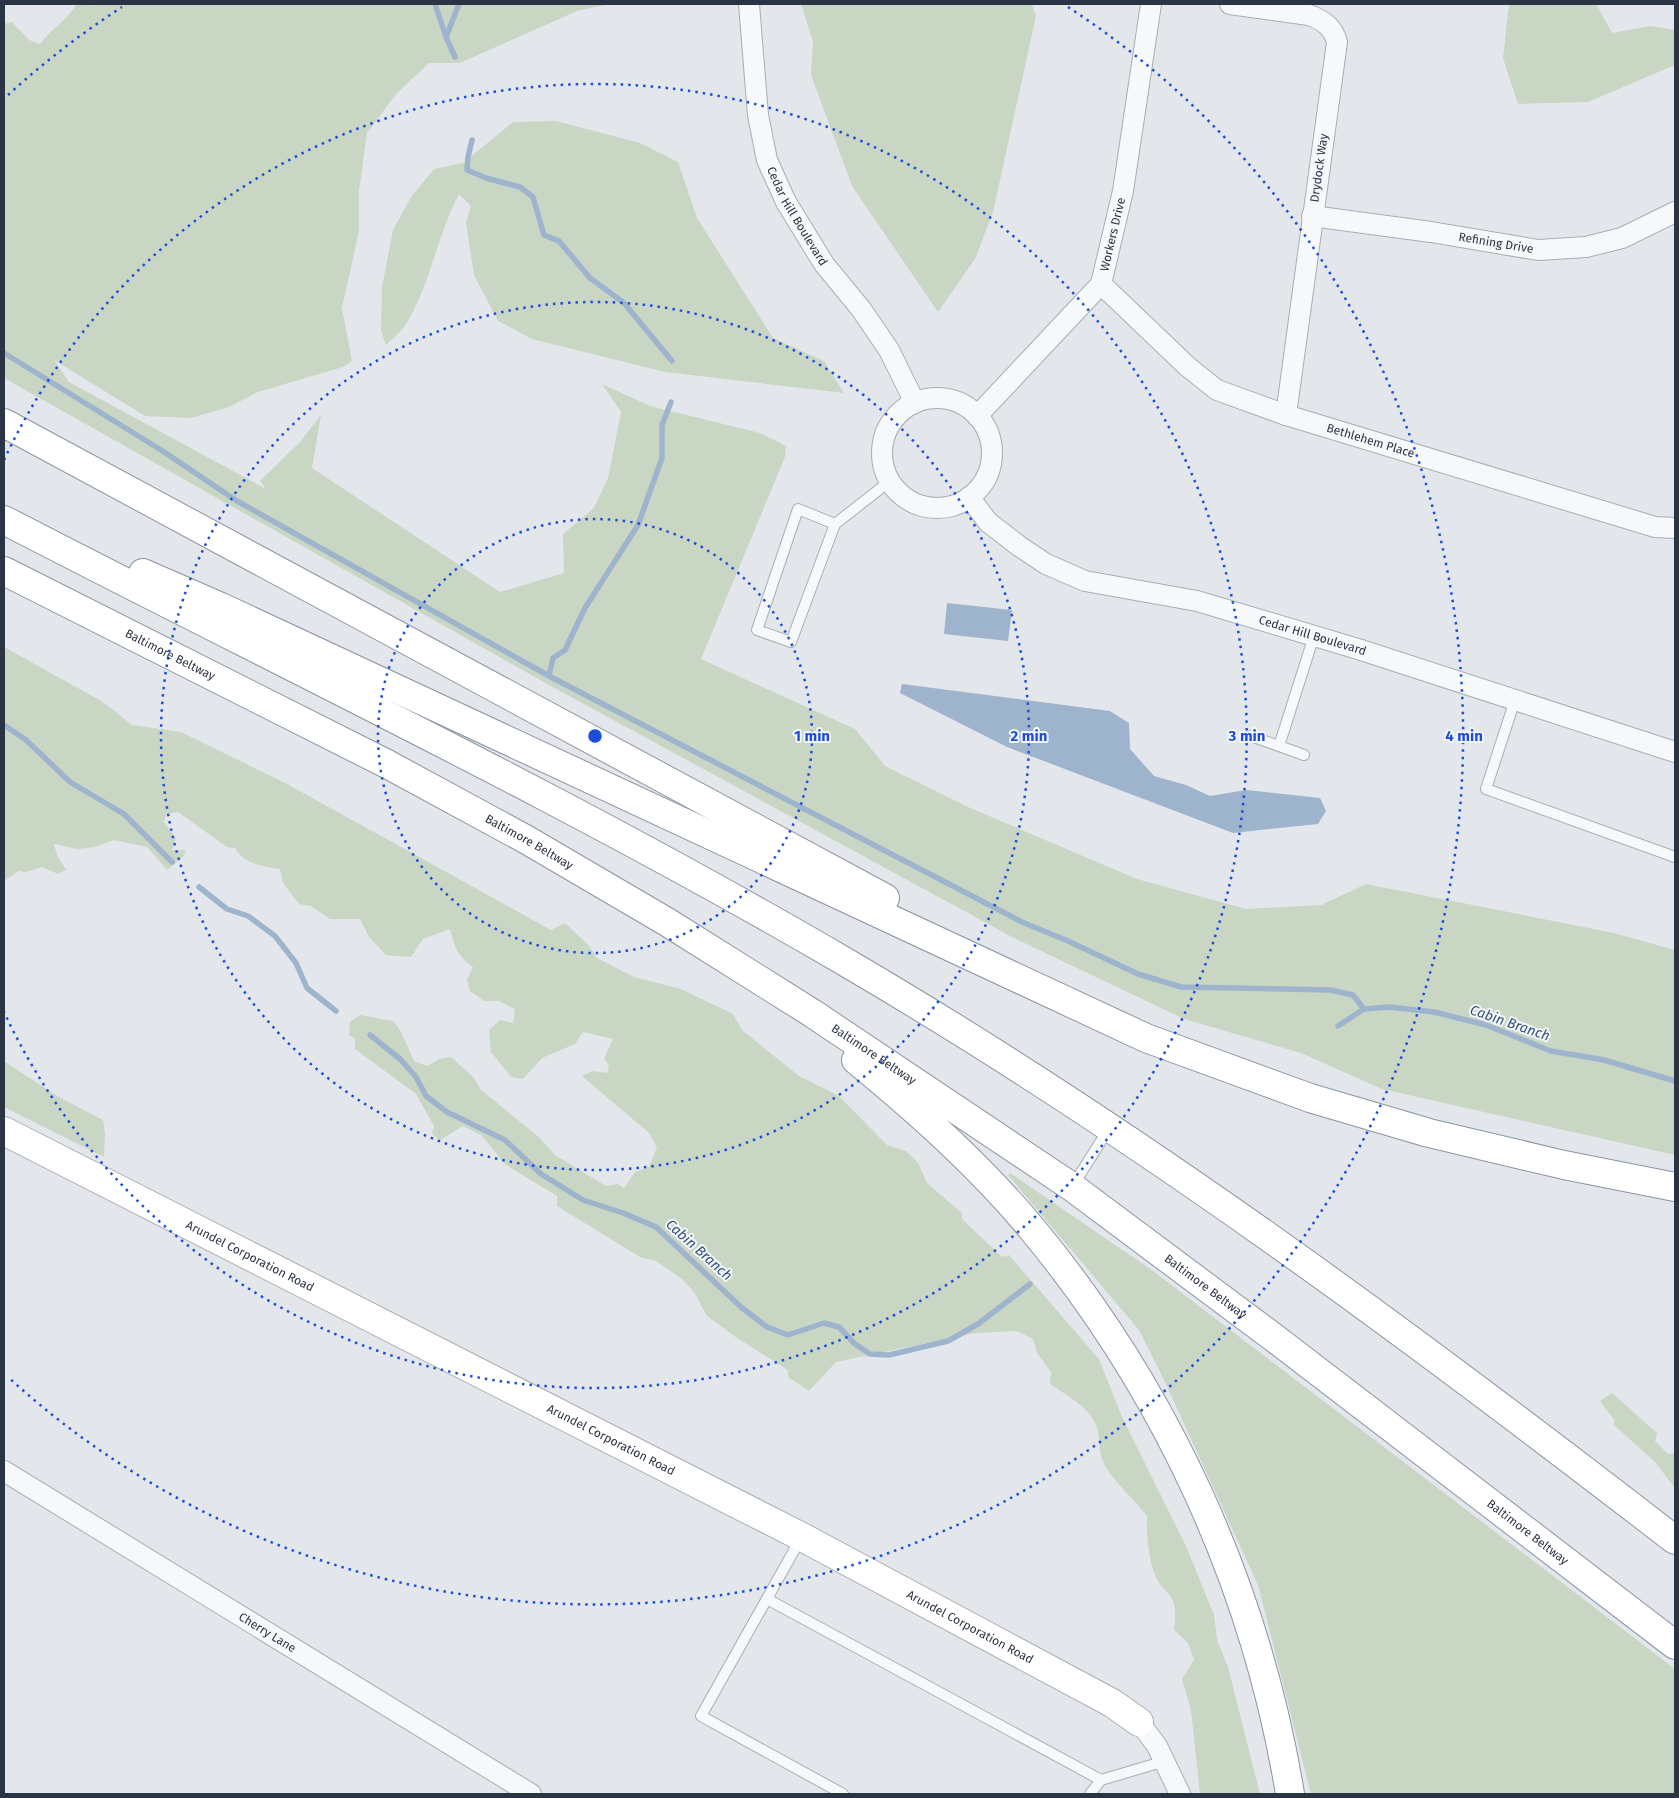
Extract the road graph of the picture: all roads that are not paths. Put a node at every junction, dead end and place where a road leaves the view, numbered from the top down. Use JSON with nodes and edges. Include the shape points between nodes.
{"nodes":[{"id":1,"x":749,"y":4,"type":"edge"},
{"id":2,"x":1151,"y":4,"type":"edge"},
{"id":3,"x":1230,"y":4,"type":"edge"},
{"id":4,"x":1675,"y":212,"type":"edge"},
{"id":5,"x":1312,"y":216,"type":"junction"},
{"id":6,"x":1102,"y":284,"type":"junction"},
{"id":7,"x":915,"y":403,"type":"junction"},
{"id":8,"x":1286,"y":415,"type":"junction"},
{"id":9,"x":977,"y":416,"type":"junction"},
{"id":10,"x":4,"y":423,"type":"edge"},
{"id":11,"x":890,"y":481,"type":"junction"},
{"id":12,"x":969,"y":498,"type":"junction"},
{"id":13,"x":4,"y":513,"type":"edge"},
{"id":14,"x":4,"y":520,"type":"edge"},
{"id":15,"x":835,"y":524,"type":"junction"},
{"id":16,"x":1675,"y":528,"type":"edge"},
{"id":17,"x":4,"y":571,"type":"edge"},
{"id":18,"x":1314,"y":636,"type":"junction"},
{"id":19,"x":1515,"y":700,"type":"junction"},
{"id":20,"x":1251,"y":736,"type":"dead end"},
{"id":21,"x":1279,"y":746,"type":"junction"},
{"id":22,"x":1675,"y":752,"type":"edge"},
{"id":23,"x":1304,"y":755,"type":"dead end"},
{"id":24,"x":1675,"y":857,"type":"edge"},
{"id":25,"x":668,"y":922,"type":"junction"},
{"id":26,"x":1146,"y":1038,"type":"junction"},
{"id":27,"x":1110,"y":1127,"type":"junction"},
{"id":28,"x":4,"y":1131,"type":"edge"},
{"id":29,"x":1675,"y":1186,"type":"edge"},
{"id":30,"x":1072,"y":1187,"type":"junction"},
{"id":31,"x":4,"y":1471,"type":"edge"},
{"id":32,"x":802,"y":1537,"type":"junction"},
{"id":33,"x":1675,"y":1540,"type":"edge"},
{"id":34,"x":767,"y":1599,"type":"junction"},
{"id":35,"x":1675,"y":1645,"type":"edge"},
{"id":36,"x":1139,"y":1722,"type":"joint"},
{"id":37,"x":1165,"y":1760,"type":"junction"},
{"id":38,"x":1101,"y":1780,"type":"junction"},
{"id":39,"x":531,"y":1794,"type":"edge"},
{"id":40,"x":843,"y":1794,"type":"edge"},
{"id":41,"x":1090,"y":1794,"type":"edge"},
{"id":42,"x":1180,"y":1794,"type":"edge"},
{"id":43,"x":1290,"y":1794,"type":"edge"}],
"edges":[{"from":1,"to":7,"type":"street","name":"Cedar Hill Boulevard","via":[[758,115],[767,160],[786,202],[824,264],[889,350]]},
{"from":2,"to":6,"type":"street","name":"Workers Drive","via":[[1123,191]]},
{"from":3,"to":5,"type":"street","name":"Drydock Way","via":[[1309,15],[1321,19],[1334,31],[1337,42]]},
{"from":4,"to":5,"type":"street","name":"Refining Drive","via":[[1622,238],[1586,247],[1538,250]]},
{"from":5,"to":8,"type":"street","name":"Drydock Way"},
{"from":6,"to":8,"type":"street","name":"Bethlehem Place","via":[[1188,367],[1217,390]]},
{"from":6,"to":9,"type":"street","name":"Workers Drive"},
{"from":7,"to":9,"type":"street","via":[[942,398],[958,402]]},
{"from":7,"to":11,"type":"street","via":[[896,417],[886,431],[883,465]]},
{"from":8,"to":16,"type":"street","name":"Bethlehem Place","via":[[1655,527]]},
{"from":9,"to":12,"type":"street","via":[[991,440],[992,458],[988,474]]},
{"from":10,"to":26,"type":"main road"},
{"from":11,"to":12,"type":"street","via":[[916,504],[932,508],[950,507]]},
{"from":11,"to":15,"type":"lane"},
{"from":12,"to":18,"type":"street","name":"Cedar Hill Boulevard","via":[[988,522],[1019,546],[1046,564],[1085,582],[1197,601]]},
{"from":13,"to":26,"type":"main road","via":[[221,607]]},
{"from":14,"to":27,"type":"main road","via":[[693,875],[844,961]]},
{"from":15,"to":15,"type":"lane","via":[[791,642],[757,630],[798,509]]},
{"from":17,"to":25,"type":"main road","name":"Baltimore Beltway","via":[[387,764]]},
{"from":18,"to":19,"type":"street","name":"Cedar Hill Boulevard"},
{"from":18,"to":21,"type":"lane"},
{"from":19,"to":22,"type":"street","name":"Cedar Hill Boulevard"},
{"from":19,"to":24,"type":"lane","via":[[1486,789]]},
{"from":20,"to":21,"type":"lane"},
{"from":21,"to":23,"type":"lane"},
{"from":25,"to":30,"type":"main road","name":"Baltimore Beltway","via":[[812,1013]]},
{"from":25,"to":43,"type":"main road","via":[[855,1060],[901,1098],[994,1186],[1082,1293],[1130,1364],[1171,1434],[1206,1507],[1261,1663],[1284,1753]]},
{"from":26,"to":29,"type":"main road","via":[[1310,1098],[1429,1134]]},
{"from":27,"to":30,"type":"lane"},
{"from":27,"to":33,"type":"main road","via":[[1321,1273]]},
{"from":28,"to":32,"type":"main road","name":"Arundel Corporation Road"},
{"from":30,"to":35,"type":"main road","name":"Baltimore Beltway"},
{"from":31,"to":39,"type":"street","name":"Cherry Lane"},
{"from":32,"to":34,"type":"lane"},
{"from":32,"to":36,"type":"main road","name":"Arundel Corporation Road","via":[[1112,1703]]},
{"from":34,"to":38,"type":"lane"},
{"from":34,"to":40,"type":"lane","via":[[701,1716]]},
{"from":36,"to":37,"type":"street","name":"Arundel Corporation Road"},
{"from":37,"to":38,"type":"lane"},
{"from":37,"to":42,"type":"street","name":"Arundel Corporation Road"},
{"from":38,"to":41,"type":"lane"}]}
